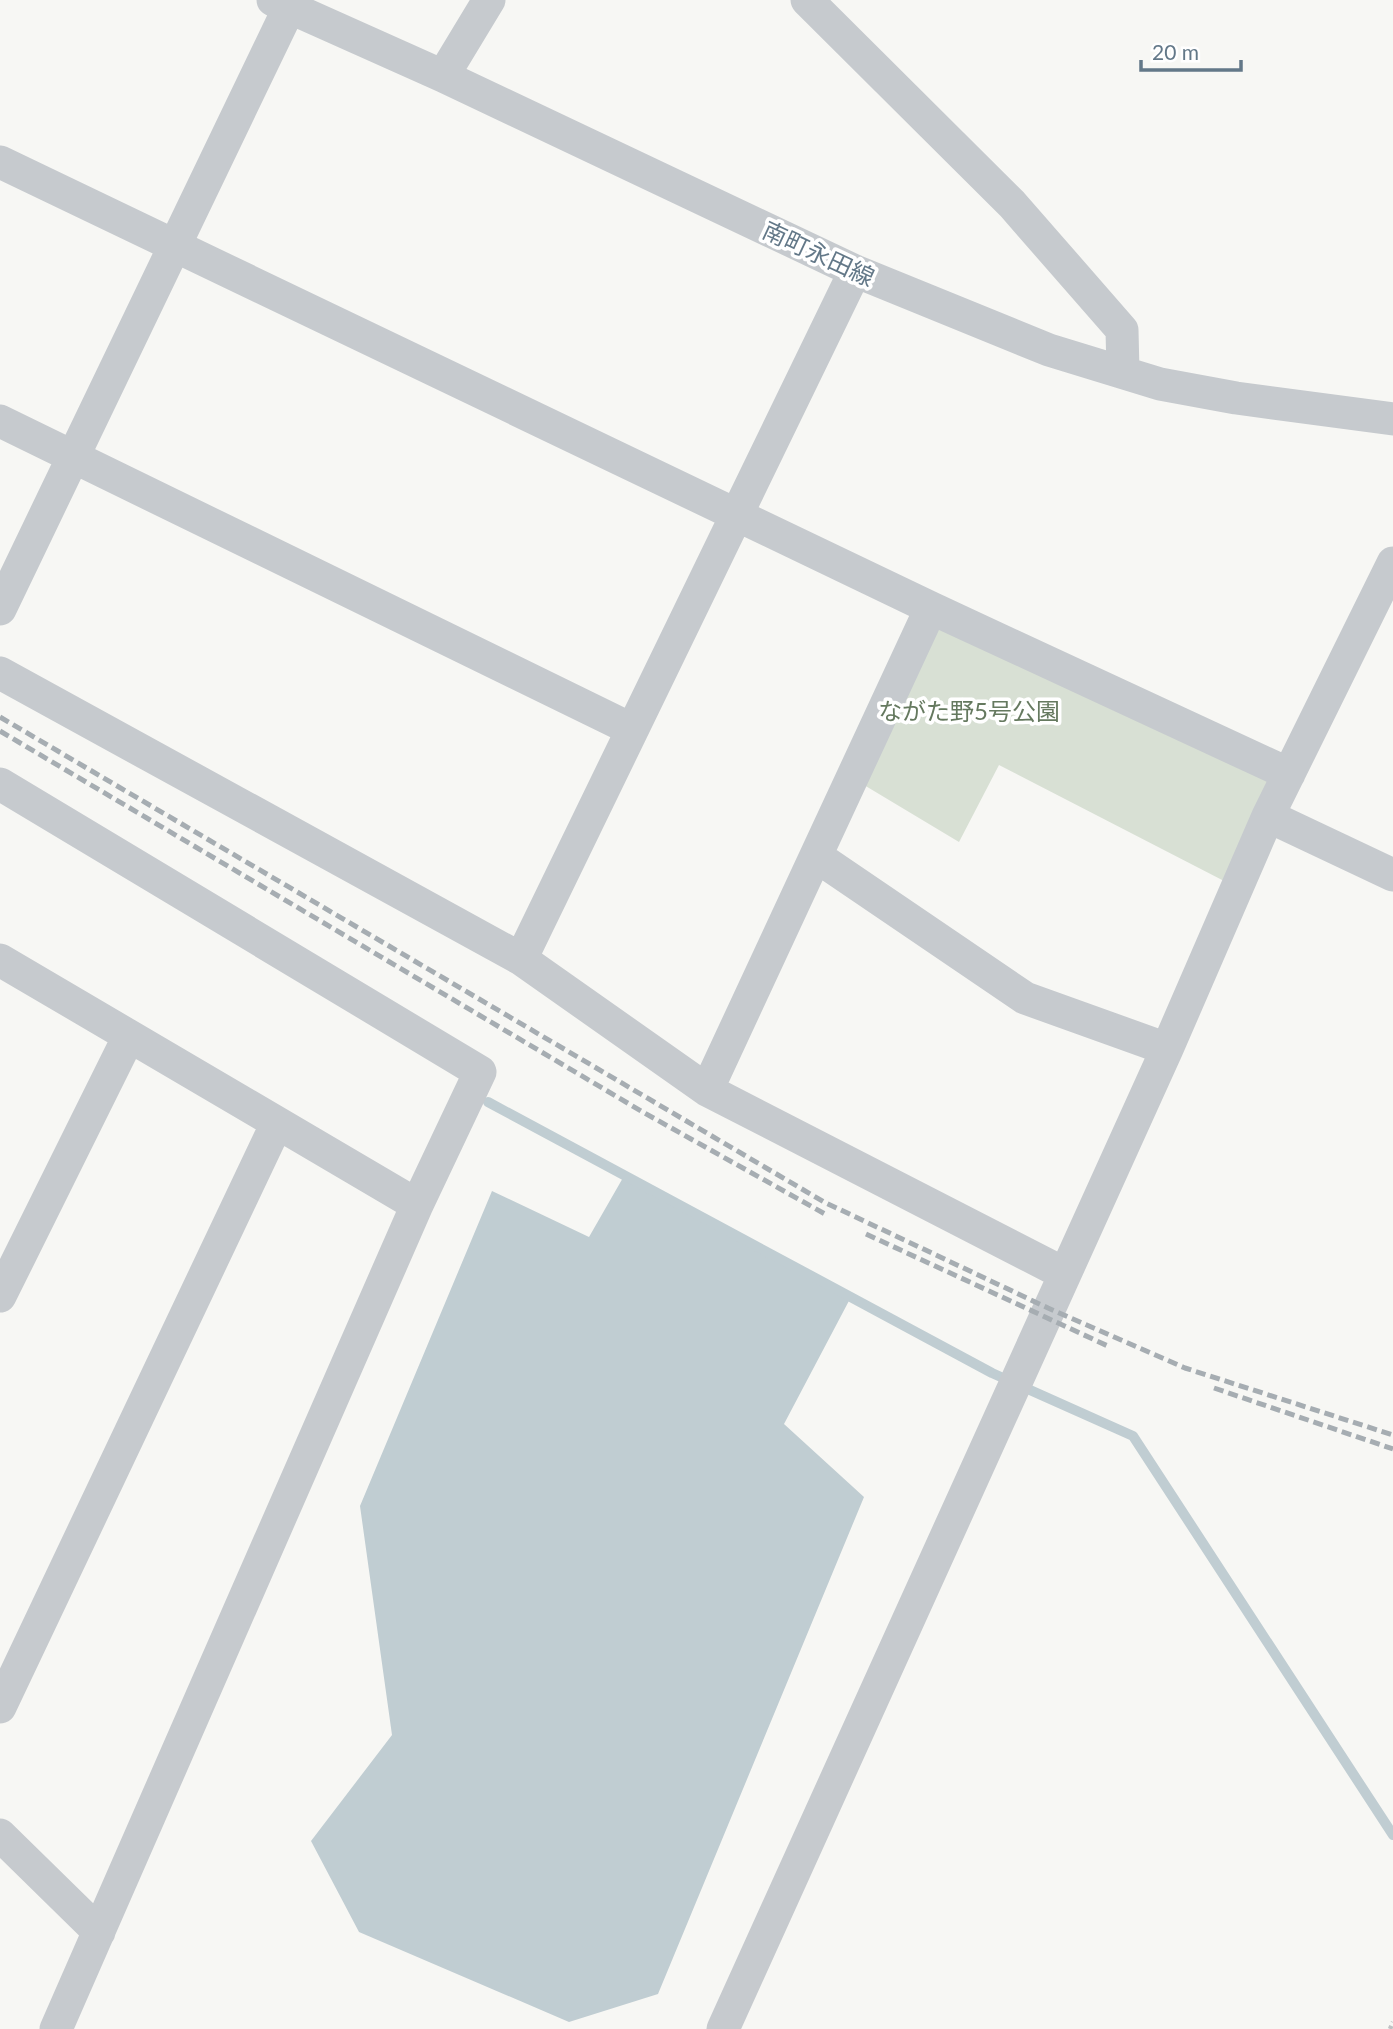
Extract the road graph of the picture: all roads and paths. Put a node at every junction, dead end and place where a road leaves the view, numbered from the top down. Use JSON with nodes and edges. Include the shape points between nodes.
{"nodes":[{"id":1,"x":489,"y":0,"type":"edge"},
{"id":2,"x":807,"y":0,"type":"edge"},
{"id":3,"x":281,"y":4,"type":"edge"},
{"id":4,"x":443,"y":76,"type":"junction"},
{"id":5,"x":0,"y":162,"type":"edge"},
{"id":6,"x":177,"y":246,"type":"junction"},
{"id":7,"x":855,"y":271,"type":"junction"},
{"id":8,"x":1123,"y":372,"type":"junction"},
{"id":9,"x":1393,"y":419,"type":"edge"},
{"id":10,"x":0,"y":421,"type":"edge"},
{"id":11,"x":75,"y":456,"type":"junction"},
{"id":12,"x":738,"y":516,"type":"junction"},
{"id":13,"x":1393,"y":563,"type":"edge"},
{"id":14,"x":931,"y":608,"type":"junction"},
{"id":15,"x":0,"y":609,"type":"edge"},
{"id":16,"x":0,"y":673,"type":"edge"},
{"id":17,"x":631,"y":729,"type":"junction"},
{"id":18,"x":1289,"y":774,"type":"junction"},
{"id":19,"x":0,"y":784,"type":"edge"},
{"id":20,"x":1268,"y":816,"type":"junction"},
{"id":21,"x":816,"y":856,"type":"junction"},
{"id":22,"x":1393,"y":875,"type":"edge"},
{"id":23,"x":521,"y":959,"type":"junction"},
{"id":24,"x":0,"y":960,"type":"edge"},
{"id":25,"x":129,"y":1035,"type":"junction"},
{"id":26,"x":1167,"y":1049,"type":"junction"},
{"id":27,"x":707,"y":1090,"type":"junction"},
{"id":28,"x":278,"y":1123,"type":"junction"},
{"id":29,"x":417,"y":1205,"type":"junction"},
{"id":30,"x":1063,"y":1273,"type":"junction"},
{"id":31,"x":0,"y":1296,"type":"edge"},
{"id":32,"x":0,"y":1707,"type":"edge"},
{"id":33,"x":0,"y":1835,"type":"edge"},
{"id":34,"x":99,"y":1932,"type":"junction"},
{"id":35,"x":1393,"y":2022,"type":"edge"},
{"id":36,"x":57,"y":2029,"type":"edge"},
{"id":37,"x":723,"y":2029,"type":"edge"},
{"id":38,"x":1390,"y":2029,"type":"edge"}],
"edges":[{"from":1,"to":4,"type":"street"},
{"from":2,"to":8,"type":"street","via":[[1012,204],[1122,330]]},
{"from":3,"to":4,"type":"street","name":"南町永田線"},
{"from":3,"to":6,"type":"street"},
{"from":4,"to":7,"type":"street","name":"南町永田線"},
{"from":5,"to":6,"type":"street"},
{"from":6,"to":11,"type":"street"},
{"from":6,"to":12,"type":"street"},
{"from":7,"to":8,"type":"street","name":"南町永田線","via":[[1049,350]]},
{"from":7,"to":12,"type":"street"},
{"from":8,"to":9,"type":"street","name":"南町永田線","via":[[1236,398]]},
{"from":10,"to":11,"type":"street"},
{"from":11,"to":15,"type":"street"},
{"from":11,"to":17,"type":"street"},
{"from":12,"to":14,"type":"street"},
{"from":12,"to":17,"type":"street"},
{"from":13,"to":18,"type":"street"},
{"from":14,"to":18,"type":"street"},
{"from":14,"to":21,"type":"street"},
{"from":16,"to":23,"type":"street"},
{"from":17,"to":23,"type":"street"},
{"from":18,"to":20,"type":"street"},
{"from":19,"to":29,"type":"street","via":[[480,1072]]},
{"from":20,"to":22,"type":"street"},
{"from":20,"to":26,"type":"street"},
{"from":21,"to":26,"type":"street","via":[[1025,998]]},
{"from":21,"to":27,"type":"street"},
{"from":23,"to":27,"type":"street"},
{"from":24,"to":25,"type":"street"},
{"from":25,"to":28,"type":"street"},
{"from":25,"to":31,"type":"street"},
{"from":26,"to":30,"type":"street"},
{"from":27,"to":30,"type":"street"},
{"from":28,"to":29,"type":"street"},
{"from":28,"to":32,"type":"street"},
{"from":29,"to":34,"type":"street"},
{"from":30,"to":37,"type":"street"},
{"from":33,"to":34,"type":"street"},
{"from":34,"to":36,"type":"street"},
{"from":35,"to":38,"type":"path"}]}
